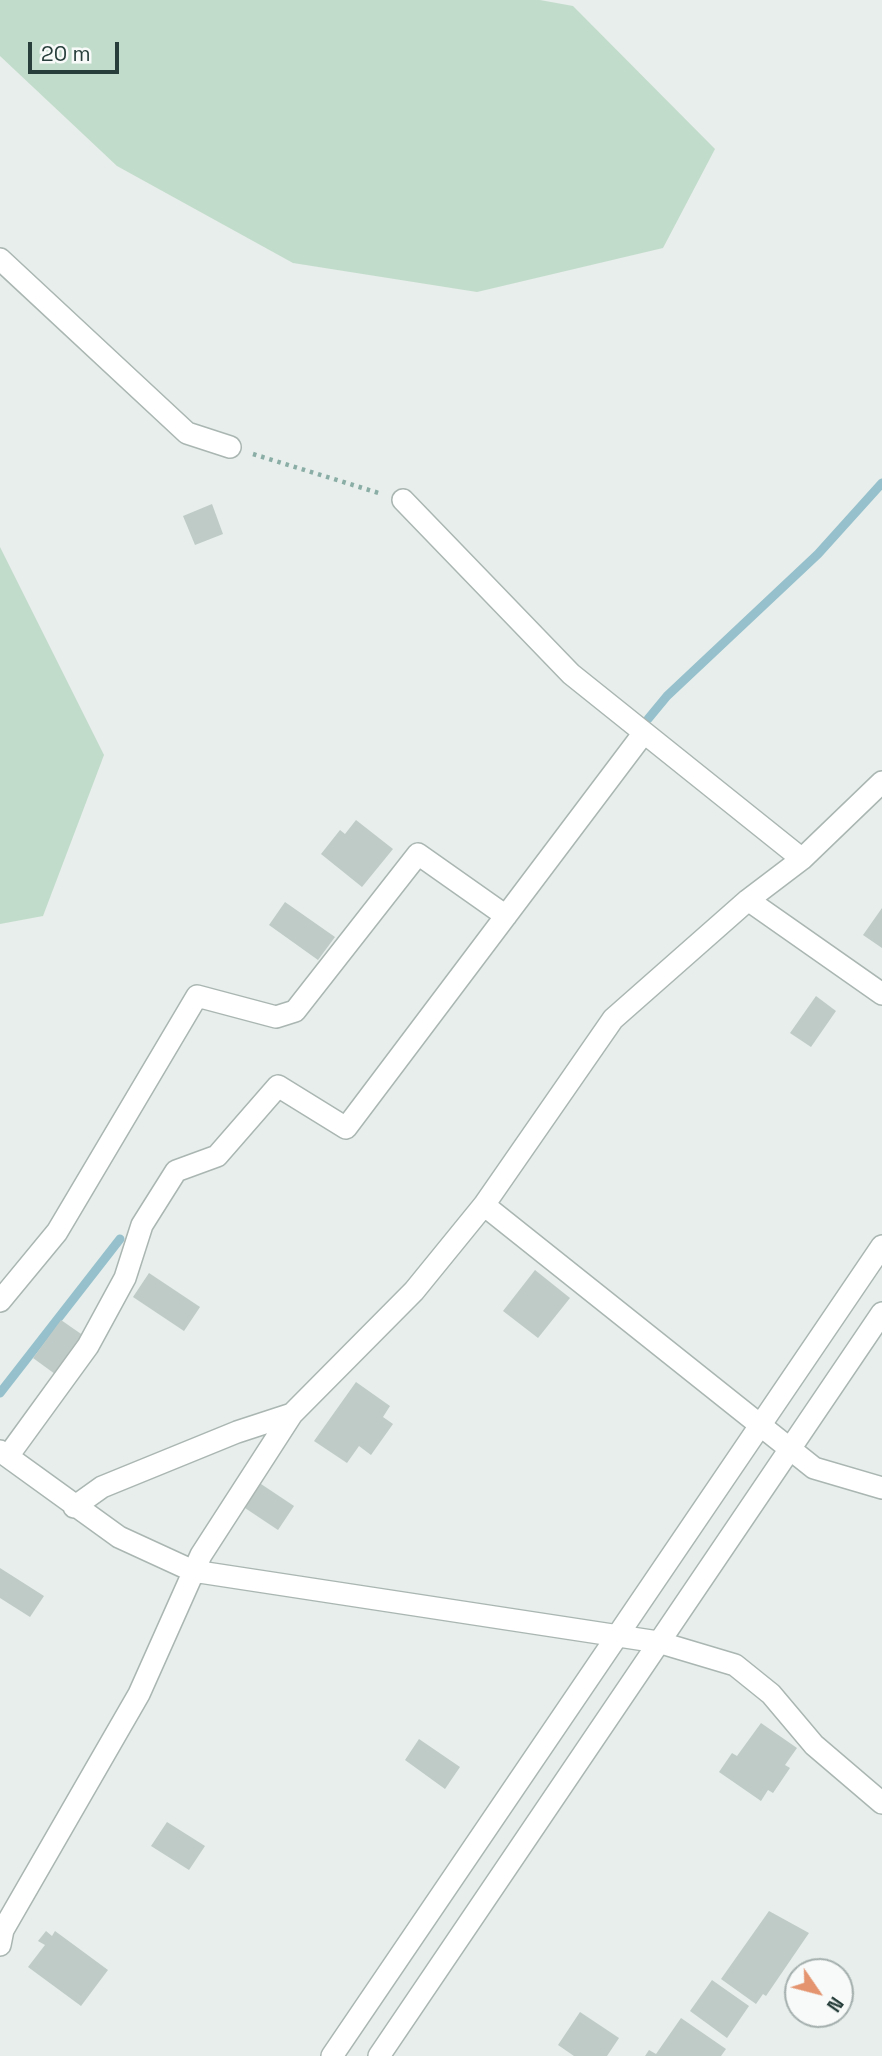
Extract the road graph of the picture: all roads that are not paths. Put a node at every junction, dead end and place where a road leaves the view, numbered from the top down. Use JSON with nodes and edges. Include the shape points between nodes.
{"nodes":[{"id":1,"x":0,"y":259,"type":"edge"},
{"id":2,"x":230,"y":447,"type":"road end"},
{"id":3,"x":403,"y":500,"type":"road end"},
{"id":4,"x":643,"y":734,"type":"junction"},
{"id":5,"x":882,"y":782,"type":"edge"},
{"id":6,"x":802,"y":859,"type":"junction"},
{"id":7,"x":748,"y":900,"type":"junction"},
{"id":8,"x":506,"y":916,"type":"junction"},
{"id":9,"x":882,"y":995,"type":"edge"},
{"id":10,"x":484,"y":1205,"type":"junction"},
{"id":11,"x":882,"y":1246,"type":"edge"},
{"id":12,"x":0,"y":1301,"type":"edge"},
{"id":13,"x":882,"y":1313,"type":"edge"},
{"id":14,"x":292,"y":1414,"type":"junction"},
{"id":15,"x":760,"y":1424,"type":"junction"},
{"id":16,"x":790,"y":1449,"type":"junction"},
{"id":17,"x":4,"y":1454,"type":"edge"},
{"id":18,"x":882,"y":1488,"type":"edge"},
{"id":19,"x":74,"y":1507,"type":"junction"},
{"id":20,"x":193,"y":1571,"type":"junction"},
{"id":21,"x":616,"y":1637,"type":"junction"},
{"id":22,"x":658,"y":1642,"type":"junction"},
{"id":23,"x":882,"y":1803,"type":"edge"},
{"id":24,"x":0,"y":1945,"type":"edge"},
{"id":25,"x":332,"y":2056,"type":"edge"},
{"id":26,"x":380,"y":2056,"type":"edge"}],
"edges":[{"from":1,"to":2,"type":"street","via":[[187,433]]},
{"from":3,"to":4,"type":"street","via":[[572,674]]},
{"from":4,"to":6,"type":"street"},
{"from":4,"to":8,"type":"street"},
{"from":5,"to":6,"type":"street"},
{"from":6,"to":7,"type":"street"},
{"from":7,"to":9,"type":"street"},
{"from":7,"to":10,"type":"street","via":[[613,1019]]},
{"from":8,"to":12,"type":"street","via":[[418,853],[295,1011],[276,1017],[197,996],[57,1233]]},
{"from":8,"to":17,"type":"street","via":[[346,1128],[278,1086],[217,1156],[176,1171],[142,1225],[125,1278],[88,1346]]},
{"from":10,"to":14,"type":"street","via":[[414,1291]]},
{"from":10,"to":15,"type":"street"},
{"from":11,"to":15,"type":"street"},
{"from":13,"to":16,"type":"street"},
{"from":14,"to":19,"type":"street","via":[[102,1487]]},
{"from":14,"to":20,"type":"street"},
{"from":15,"to":16,"type":"street"},
{"from":15,"to":21,"type":"street"},
{"from":16,"to":18,"type":"street","via":[[814,1468]]},
{"from":16,"to":22,"type":"street"},
{"from":17,"to":19,"type":"street"},
{"from":19,"to":20,"type":"street","via":[[119,1537]]},
{"from":20,"to":21,"type":"street"},
{"from":20,"to":24,"type":"street","via":[[139,1694],[3,1930]]},
{"from":21,"to":22,"type":"street"},
{"from":21,"to":25,"type":"street"},
{"from":22,"to":23,"type":"street","via":[[735,1665],[771,1694],[814,1745]]},
{"from":22,"to":26,"type":"street"}]}
